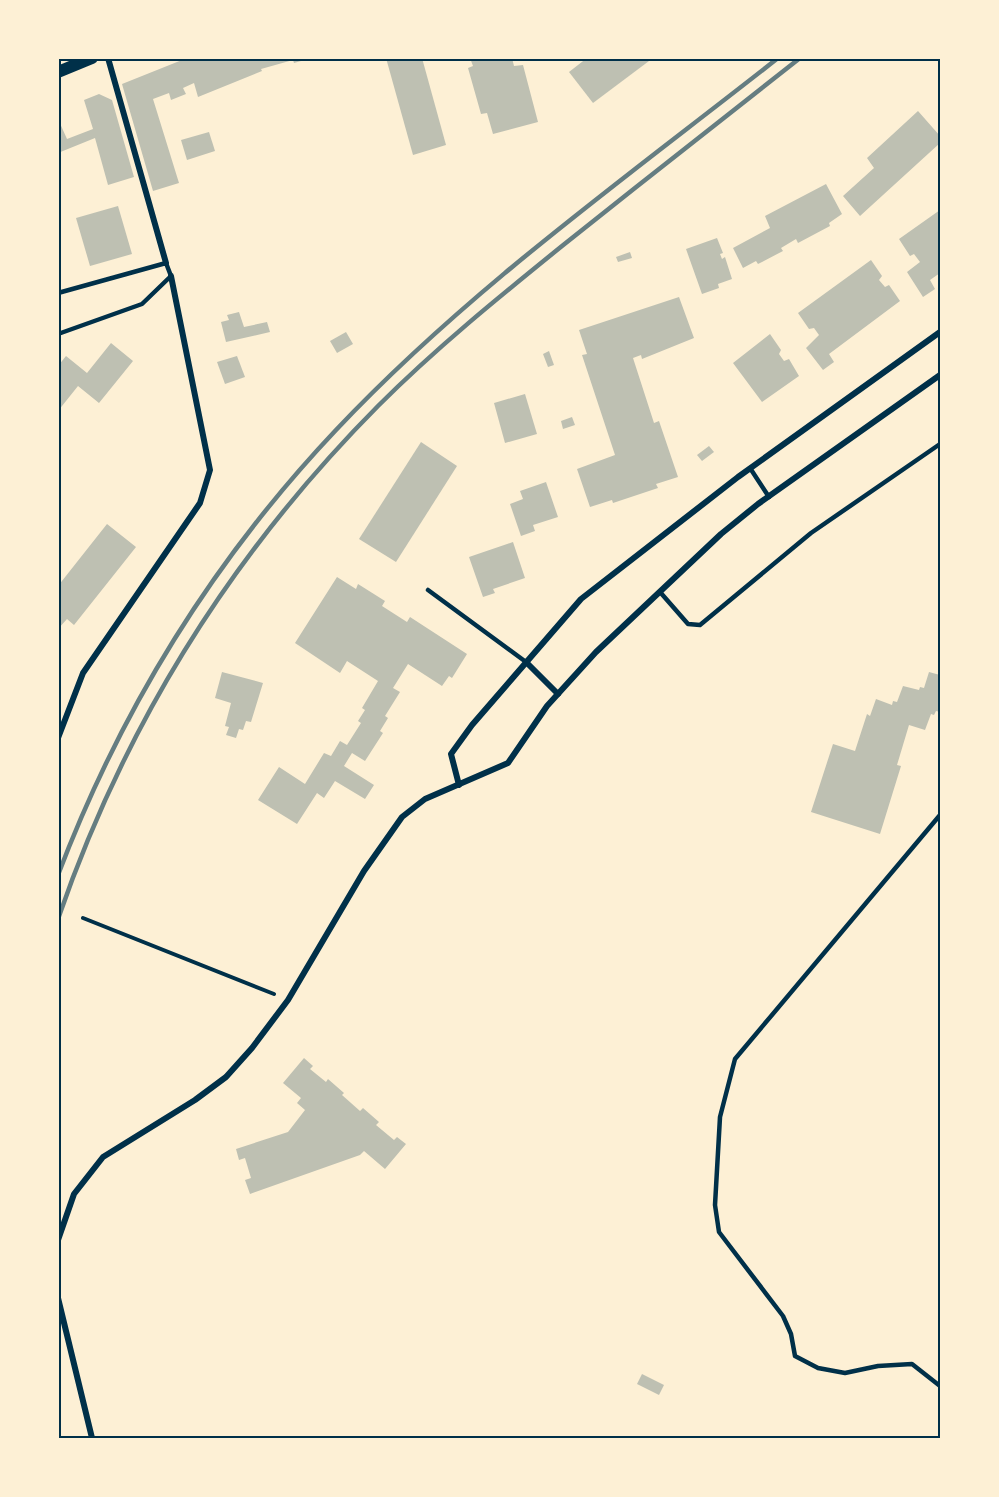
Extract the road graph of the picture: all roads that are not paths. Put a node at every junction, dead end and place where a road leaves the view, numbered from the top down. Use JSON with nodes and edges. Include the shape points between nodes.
{"nodes":[{"id":1,"x":92,"y":58,"type":"edge"},
{"id":2,"x":108,"y":58,"type":"edge"},
{"id":3,"x":58,"y":72,"type":"edge"},
{"id":4,"x":166,"y":263,"type":"junction"},
{"id":5,"x":171,"y":276,"type":"junction"},
{"id":6,"x":58,"y":293,"type":"edge"},
{"id":7,"x":940,"y":332,"type":"edge"},
{"id":8,"x":58,"y":334,"type":"edge"},
{"id":9,"x":940,"y":375,"type":"edge"},
{"id":10,"x":940,"y":444,"type":"edge"},
{"id":11,"x":750,"y":468,"type":"junction"},
{"id":12,"x":769,"y":496,"type":"junction"},
{"id":13,"x":428,"y":590,"type":"dead end"},
{"id":14,"x":660,"y":592,"type":"junction"},
{"id":15,"x":526,"y":662,"type":"junction"},
{"id":16,"x":558,"y":694,"type":"junction"},
{"id":17,"x":58,"y":738,"type":"edge"},
{"id":18,"x":459,"y":785,"type":"junction"},
{"id":19,"x":940,"y":815,"type":"edge"},
{"id":20,"x":58,"y":1240,"type":"edge"},
{"id":21,"x":58,"y":1298,"type":"edge"},
{"id":22,"x":940,"y":1386,"type":"edge"},
{"id":23,"x":92,"y":1438,"type":"edge"}],
"edges":[{"from":1,"to":3,"type":"main road"},
{"from":2,"to":4,"type":"street"},
{"from":4,"to":5,"type":"lane"},
{"from":4,"to":6,"type":"lane"},
{"from":5,"to":8,"type":"lane","via":[[142,304]]},
{"from":5,"to":17,"type":"street","via":[[210,470],[200,503],[83,673]]},
{"from":7,"to":11,"type":"street"},
{"from":9,"to":12,"type":"street"},
{"from":10,"to":14,"type":"lane","via":[[811,533],[700,625],[688,624]]},
{"from":11,"to":12,"type":"lane"},
{"from":11,"to":15,"type":"street","via":[[581,599]]},
{"from":12,"to":14,"type":"street","via":[[721,534]]},
{"from":13,"to":15,"type":"lane"},
{"from":14,"to":16,"type":"street"},
{"from":15,"to":16,"type":"street"},
{"from":15,"to":18,"type":"street","via":[[451,754]]},
{"from":16,"to":18,"type":"street","via":[[508,763]]},
{"from":18,"to":20,"type":"street","via":[[424,799],[402,817],[364,871],[288,1000],[252,1048],[226,1077],[103,1157],[74,1194]]},
{"from":19,"to":22,"type":"lane","via":[[735,1059],[720,1117],[715,1205],[719,1232],[783,1316],[795,1356],[818,1368],[845,1373],[912,1364]]},
{"from":21,"to":23,"type":"street"}]}
